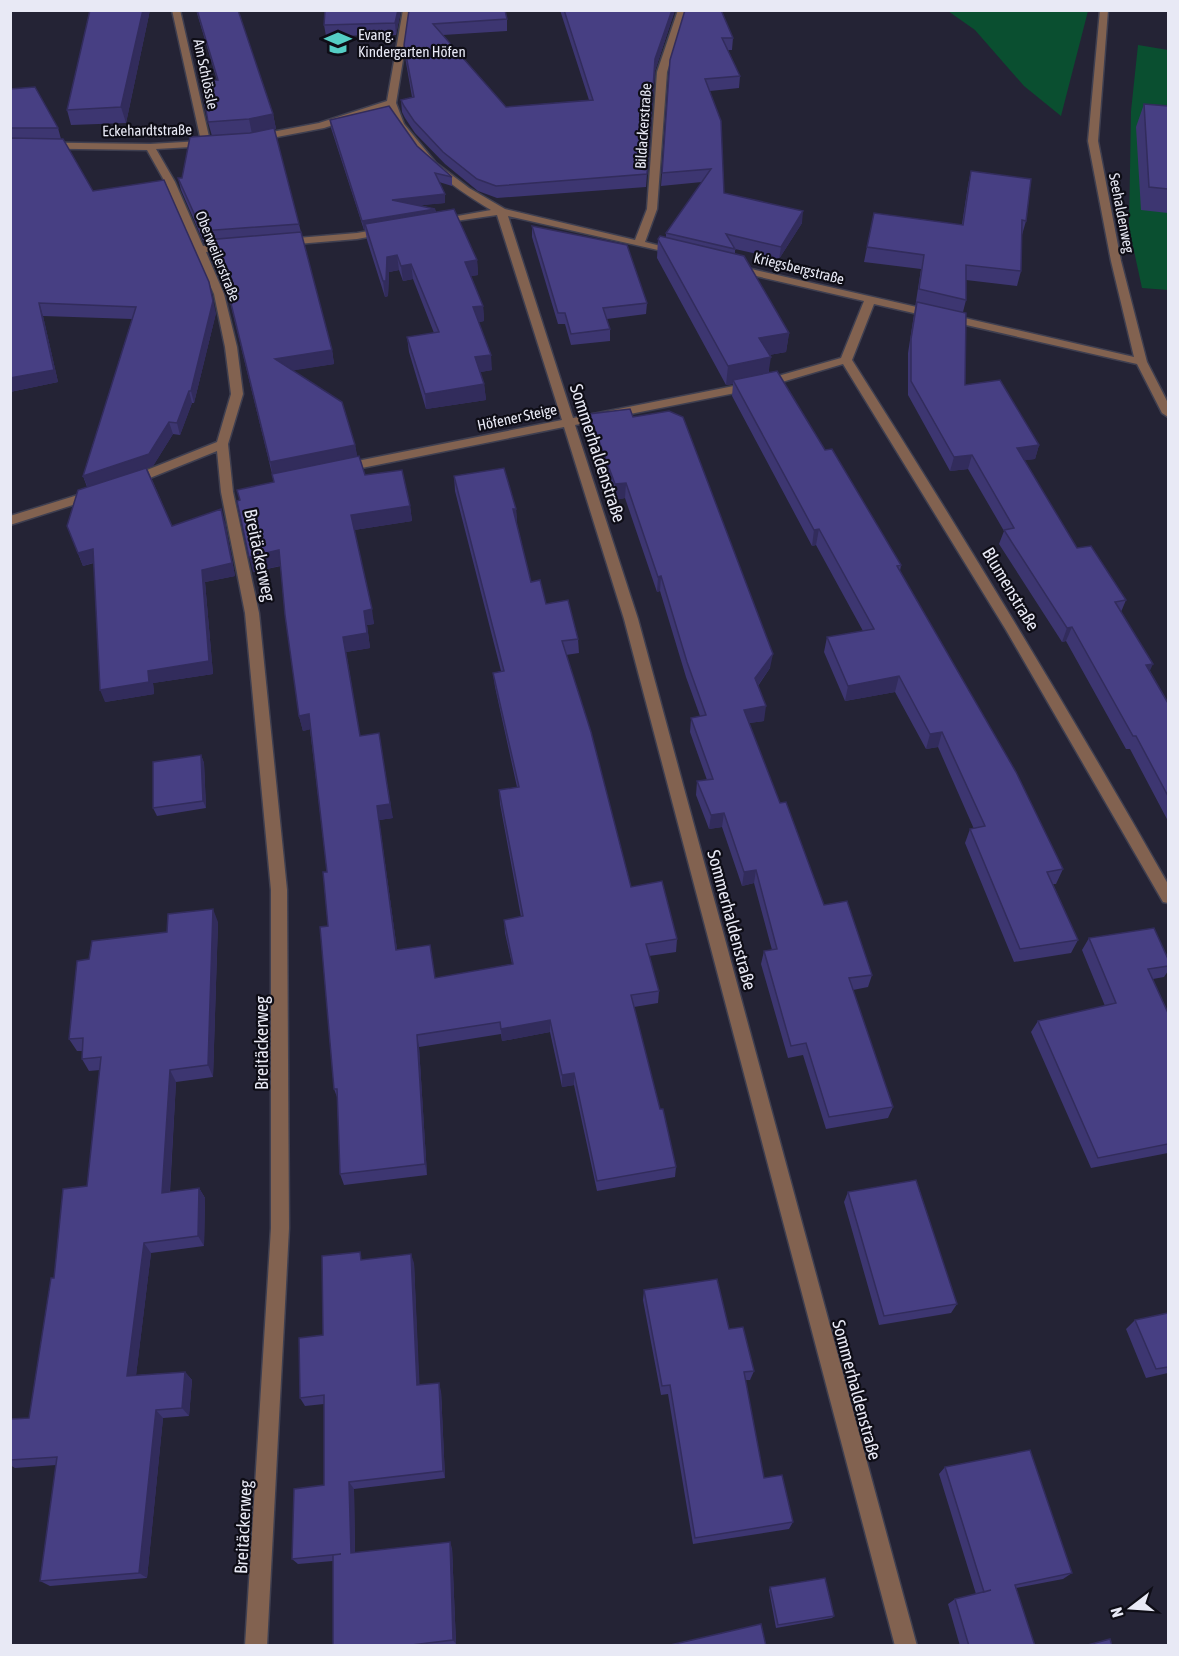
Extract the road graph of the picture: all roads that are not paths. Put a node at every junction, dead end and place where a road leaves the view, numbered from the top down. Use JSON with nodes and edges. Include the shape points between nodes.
{"nodes":[{"id":1,"x":176,"y":10,"type":"edge"},
{"id":2,"x":407,"y":10,"type":"edge"},
{"id":3,"x":682,"y":10,"type":"edge"},
{"id":4,"x":1104,"y":10,"type":"edge"},
{"id":5,"x":391,"y":103,"type":"junction"},
{"id":6,"x":240,"y":140,"type":"edge"},
{"id":7,"x":218,"y":142,"type":"edge"},
{"id":8,"x":206,"y":143,"type":"junction"},
{"id":9,"x":10,"y":145,"type":"edge"},
{"id":10,"x":150,"y":147,"type":"junction"},
{"id":11,"x":501,"y":211,"type":"junction"},
{"id":12,"x":423,"y":225,"type":"edge"},
{"id":13,"x":401,"y":229,"type":"edge"},
{"id":14,"x":277,"y":243,"type":"edge"},
{"id":15,"x":639,"y":244,"type":"junction"},
{"id":16,"x":243,"y":246,"type":"edge"},
{"id":17,"x":198,"y":249,"type":"junction"},
{"id":18,"x":685,"y":256,"type":"edge"},
{"id":19,"x":720,"y":264,"type":"edge"},
{"id":20,"x":870,"y":300,"type":"junction"},
{"id":21,"x":846,"y":360,"type":"junction"},
{"id":22,"x":1140,"y":362,"type":"junction"},
{"id":23,"x":1168,"y":412,"type":"edge"},
{"id":24,"x":567,"y":422,"type":"junction"},
{"id":25,"x":222,"y":444,"type":"junction"},
{"id":26,"x":333,"y":470,"type":"edge"},
{"id":27,"x":10,"y":521,"type":"edge"},
{"id":28,"x":1168,"y":897,"type":"edge"},
{"id":29,"x":256,"y":1646,"type":"edge"},
{"id":30,"x":906,"y":1646,"type":"edge"}],
"edges":[{"from":1,"to":8,"type":"street","name":"Am Schlössle"},
{"from":2,"to":5,"type":"street"},
{"from":3,"to":15,"type":"street","name":"Bildackerstraße","via":[[662,72],[652,209]]},
{"from":4,"to":22,"type":"street","name":"Seehaldenweg","via":[[1093,141]]},
{"from":5,"to":6,"type":"street","via":[[321,126]]},
{"from":5,"to":11,"type":"street","via":[[400,125],[433,165]]},
{"from":7,"to":8,"type":"street","name":"Eckehardtstraße"},
{"from":8,"to":10,"type":"street","name":"Eckehardtstraße"},
{"from":9,"to":10,"type":"street","name":"Eckehardtstraße"},
{"from":10,"to":17,"type":"street","name":"Oberweilerstraße","via":[[170,182]]},
{"from":11,"to":12,"type":"street"},
{"from":11,"to":15,"type":"street"},
{"from":11,"to":24,"type":"street","name":"Sommerhaldenstraße"},
{"from":13,"to":14,"type":"street"},
{"from":15,"to":18,"type":"street"},
{"from":16,"to":17,"type":"street"},
{"from":17,"to":25,"type":"street","name":"Oberweilerstraße","via":[[219,294],[237,394]]},
{"from":19,"to":20,"type":"street","name":"Kriegsbergstraße"},
{"from":20,"to":21,"type":"street"},
{"from":20,"to":22,"type":"street","name":"Kriegsbergstraße"},
{"from":21,"to":24,"type":"street","name":"Höfener Steige","via":[[765,382]]},
{"from":21,"to":28,"type":"street","name":"Blumenstraße","via":[[1080,738]]},
{"from":22,"to":23,"type":"street","name":"Seehaldenweg"},
{"from":24,"to":26,"type":"street","name":"Höfener Steige"},
{"from":24,"to":30,"type":"street","name":"Sommerhaldenstraße","via":[[632,618]]},
{"from":25,"to":27,"type":"street","via":[[165,470]]},
{"from":25,"to":29,"type":"street","name":"Breitäckerweg","via":[[252,613],[279,890],[280,1228]]}]}
